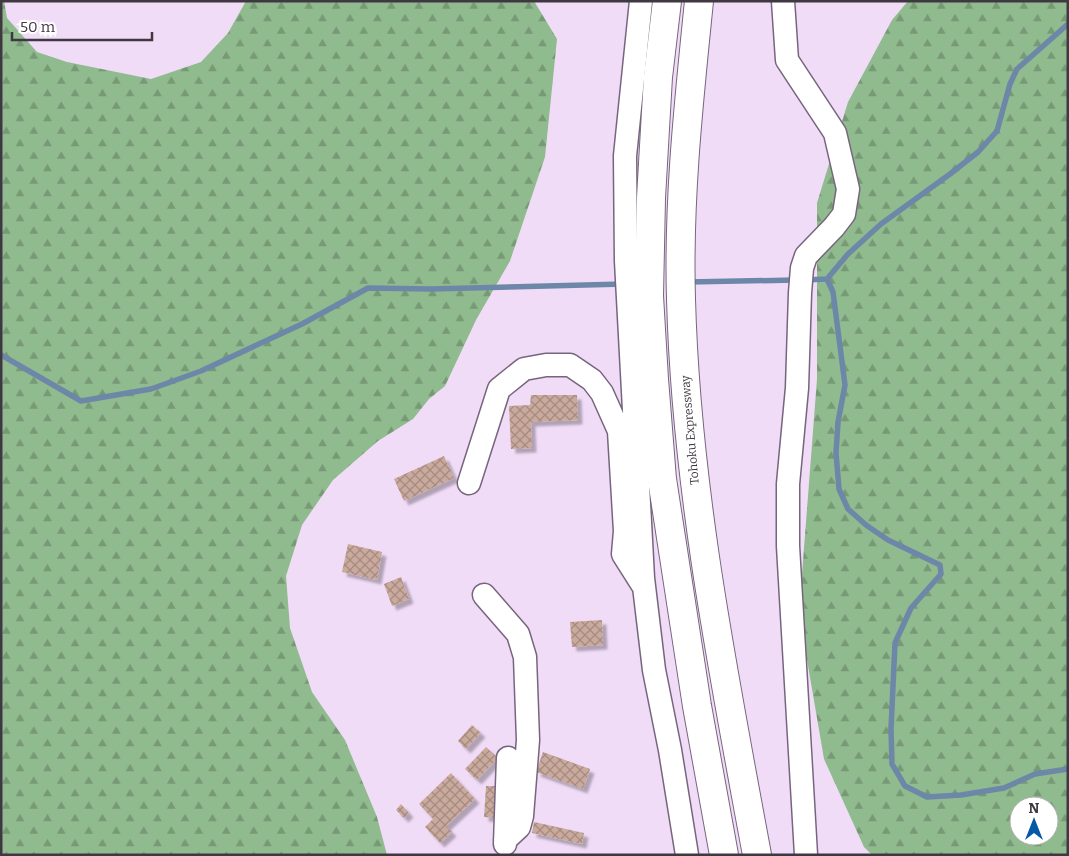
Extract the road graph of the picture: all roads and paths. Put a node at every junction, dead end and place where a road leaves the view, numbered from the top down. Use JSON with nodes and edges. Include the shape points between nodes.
{"nodes":[{"id":1,"x":641,"y":1,"type":"edge"},
{"id":2,"x":667,"y":1,"type":"edge"},
{"id":3,"x":699,"y":1,"type":"edge"},
{"id":4,"x":783,"y":1,"type":"edge"},
{"id":5,"x":469,"y":483,"type":"dead end"},
{"id":6,"x":644,"y":587,"type":"junction"},
{"id":7,"x":484,"y":595,"type":"dead end"},
{"id":8,"x":508,"y":758,"type":"dead end"},
{"id":9,"x":504,"y":848,"type":"edge"},
{"id":10,"x":687,"y":855,"type":"edge"},
{"id":11,"x":724,"y":855,"type":"edge"},
{"id":12,"x":757,"y":855,"type":"edge"},
{"id":13,"x":806,"y":855,"type":"edge"}],
"edges":[{"from":1,"to":6,"type":"street","via":[[625,156],[626,261]]},
{"from":2,"to":11,"type":"highway","via":[[658,77],[651,198],[649,296],[654,378],[662,479]]},
{"from":3,"to":12,"type":"highway","name":"Tohoku Expressway","via":[[682,197],[681,298],[685,376],[706,572]]},
{"from":4,"to":13,"type":"street","via":[[787,60],[835,133],[848,189],[844,214],[806,256],[800,293],[797,388],[788,484],[788,546]]},
{"from":5,"to":6,"type":"street","via":[[499,389],[524,369],[570,365],[592,380],[602,392],[619,431],[625,531],[623,554]]},
{"from":6,"to":10,"type":"street","via":[[654,670]]},
{"from":7,"to":9,"type":"street","via":[[518,634],[525,657],[528,740],[522,816],[519,827]]},
{"from":8,"to":9,"type":"street"}]}
